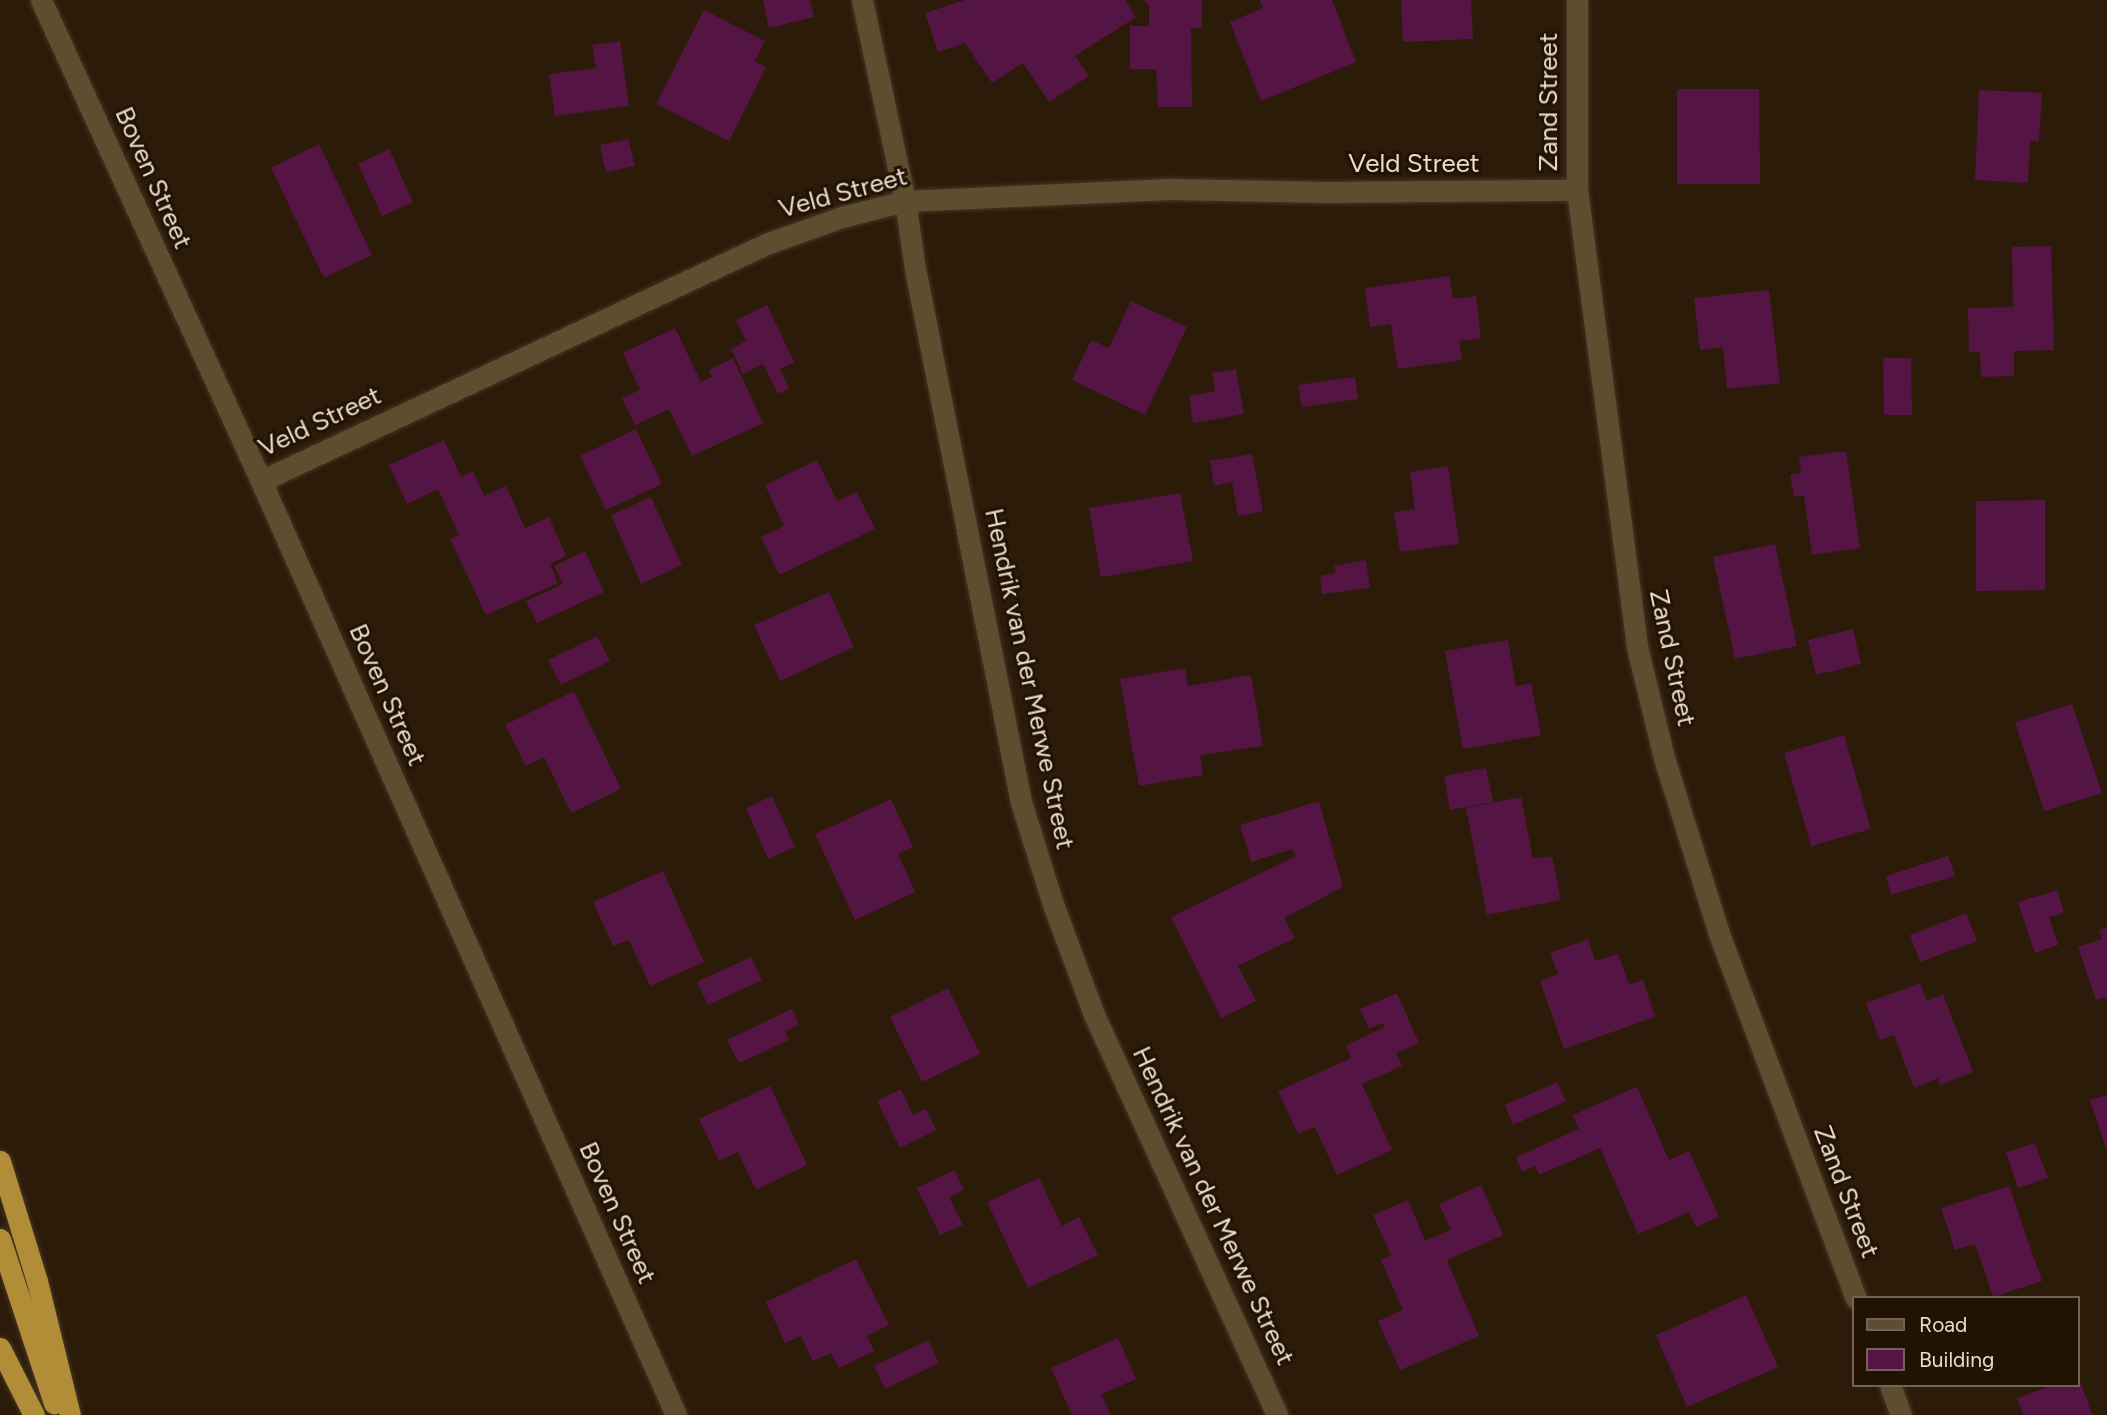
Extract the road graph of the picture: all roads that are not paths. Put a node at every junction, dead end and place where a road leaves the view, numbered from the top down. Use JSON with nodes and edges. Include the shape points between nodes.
{"nodes":[{"id":1,"x":41,"y":0,"type":"edge"},
{"id":2,"x":862,"y":0,"type":"edge"},
{"id":3,"x":1577,"y":0,"type":"edge"},
{"id":4,"x":1577,"y":190,"type":"junction"},
{"id":5,"x":905,"y":201,"type":"junction"},
{"id":6,"x":261,"y":481,"type":"junction"},
{"id":7,"x":0,"y":1161,"type":"edge"},
{"id":8,"x":0,"y":1239,"type":"edge"},
{"id":9,"x":1855,"y":1296,"type":"edge"},
{"id":10,"x":0,"y":1348,"type":"edge"},
{"id":11,"x":1891,"y":1387,"type":"edge"},
{"id":12,"x":34,"y":1415,"type":"edge"},
{"id":13,"x":58,"y":1415,"type":"edge"},
{"id":14,"x":70,"y":1415,"type":"edge"},
{"id":15,"x":676,"y":1415,"type":"edge"},
{"id":16,"x":1278,"y":1415,"type":"edge"},
{"id":17,"x":1901,"y":1415,"type":"edge"}],
"edges":[{"from":1,"to":6,"type":"street","name":"Boven Street"},
{"from":2,"to":5,"type":"street","name":"Hendrik van der Merwe Street"},
{"from":3,"to":4,"type":"street","name":"Zand Street"},
{"from":4,"to":5,"type":"street","name":"Veld Street","via":[[1169,189]]},
{"from":4,"to":9,"type":"street","name":"Zand Street","via":[[1637,647],[1661,745],[1719,934]]},
{"from":5,"to":6,"type":"street","name":"Veld Street","via":[[766,244]]},
{"from":5,"to":16,"type":"street","name":"Hendrik van der Merwe Street","via":[[1025,815],[1095,1017]]},
{"from":6,"to":15,"type":"street","name":"Boven Street"},
{"from":7,"to":14,"type":"highway","via":[[37,1281]]},
{"from":8,"to":13,"type":"highway"},
{"from":10,"to":12,"type":"highway"},
{"from":11,"to":17,"type":"street"}]}
